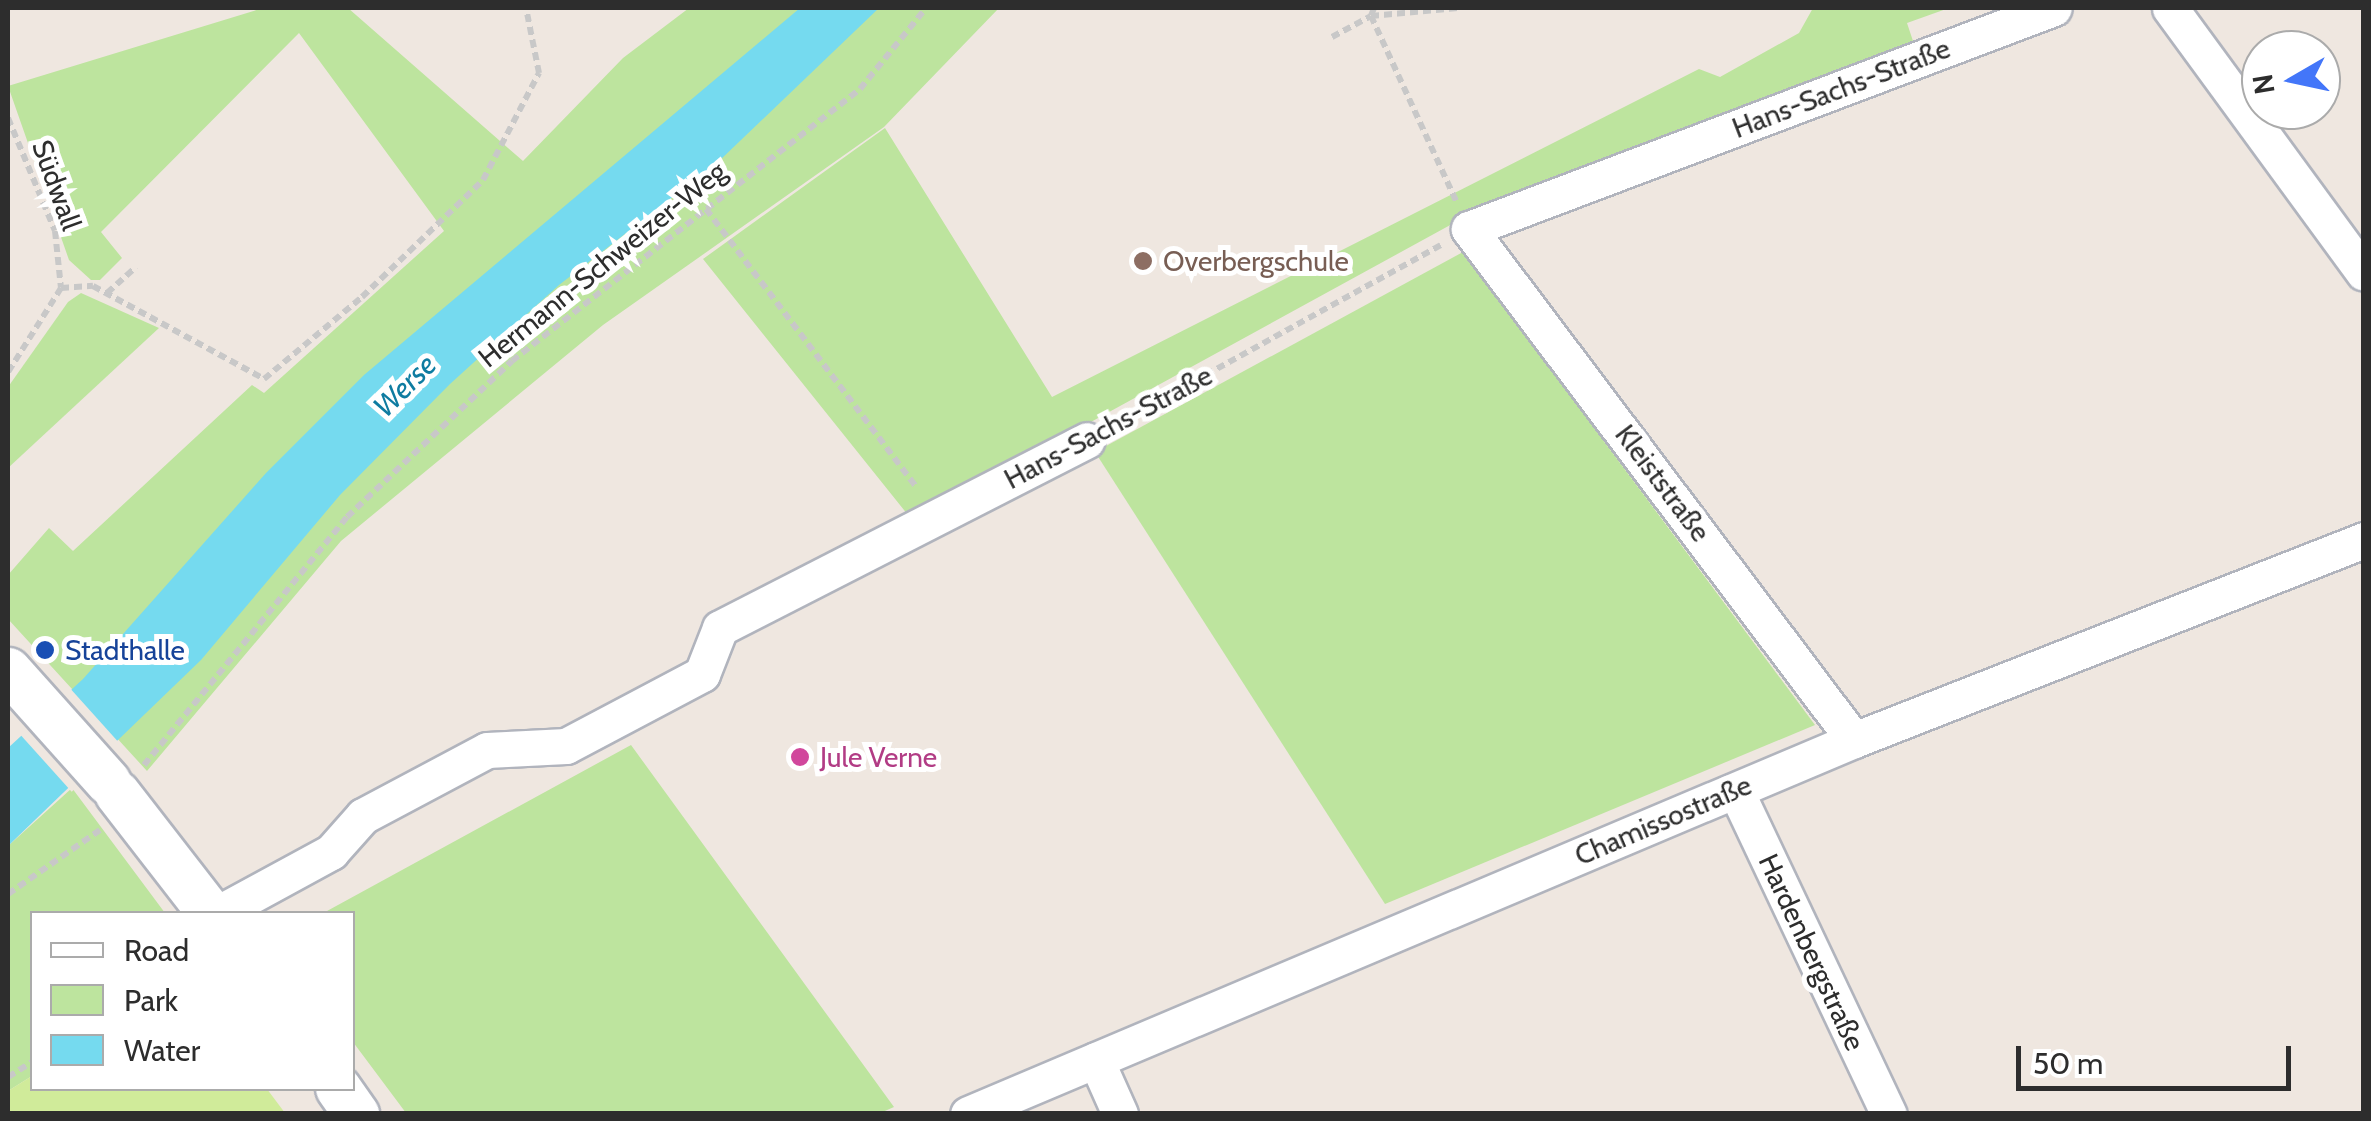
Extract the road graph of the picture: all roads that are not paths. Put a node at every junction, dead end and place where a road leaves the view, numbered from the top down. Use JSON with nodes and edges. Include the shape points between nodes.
{"nodes":[{"id":1,"x":2054,"y":8,"type":"edge"},
{"id":2,"x":2170,"y":8,"type":"edge"},
{"id":3,"x":1468,"y":229,"type":"joint"},
{"id":4,"x":2364,"y":273,"type":"edge"},
{"id":5,"x":1087,"y":440,"type":"road end"},
{"id":6,"x":2364,"y":540,"type":"edge"},
{"id":7,"x":21,"y":686,"type":"edge"},
{"id":8,"x":1854,"y":740,"type":"junction"},
{"id":9,"x":1736,"y":790,"type":"junction"},
{"id":10,"x":212,"y":911,"type":"edge"},
{"id":11,"x":220,"y":911,"type":"edge"},
{"id":12,"x":1096,"y":1060,"type":"junction"},
{"id":13,"x":340,"y":1091,"type":"edge"},
{"id":14,"x":356,"y":1114,"type":"edge"},
{"id":15,"x":968,"y":1114,"type":"edge"},
{"id":16,"x":1120,"y":1114,"type":"edge"},
{"id":17,"x":1889,"y":1114,"type":"edge"}],
"edges":[{"from":1,"to":3,"type":"street","name":"Hans-Sachs-Straße"},
{"from":2,"to":4,"type":"street"},
{"from":3,"to":8,"type":"street","name":"Kleiststraße"},
{"from":5,"to":11,"type":"street","name":"Hans-Sachs-Straße","via":[[720,628],[702,674],[566,746],[487,750],[362,816],[331,852]]},
{"from":6,"to":8,"type":"street","name":"Chamissostraße"},
{"from":7,"to":10,"type":"street"},
{"from":8,"to":9,"type":"street","name":"Chamissostraße"},
{"from":9,"to":12,"type":"street","name":"Chamissostraße"},
{"from":9,"to":17,"type":"street","name":"Hardenbergstraße"},
{"from":12,"to":15,"type":"street","name":"Chamissostraße"},
{"from":12,"to":16,"type":"street"},
{"from":13,"to":14,"type":"street"}]}
